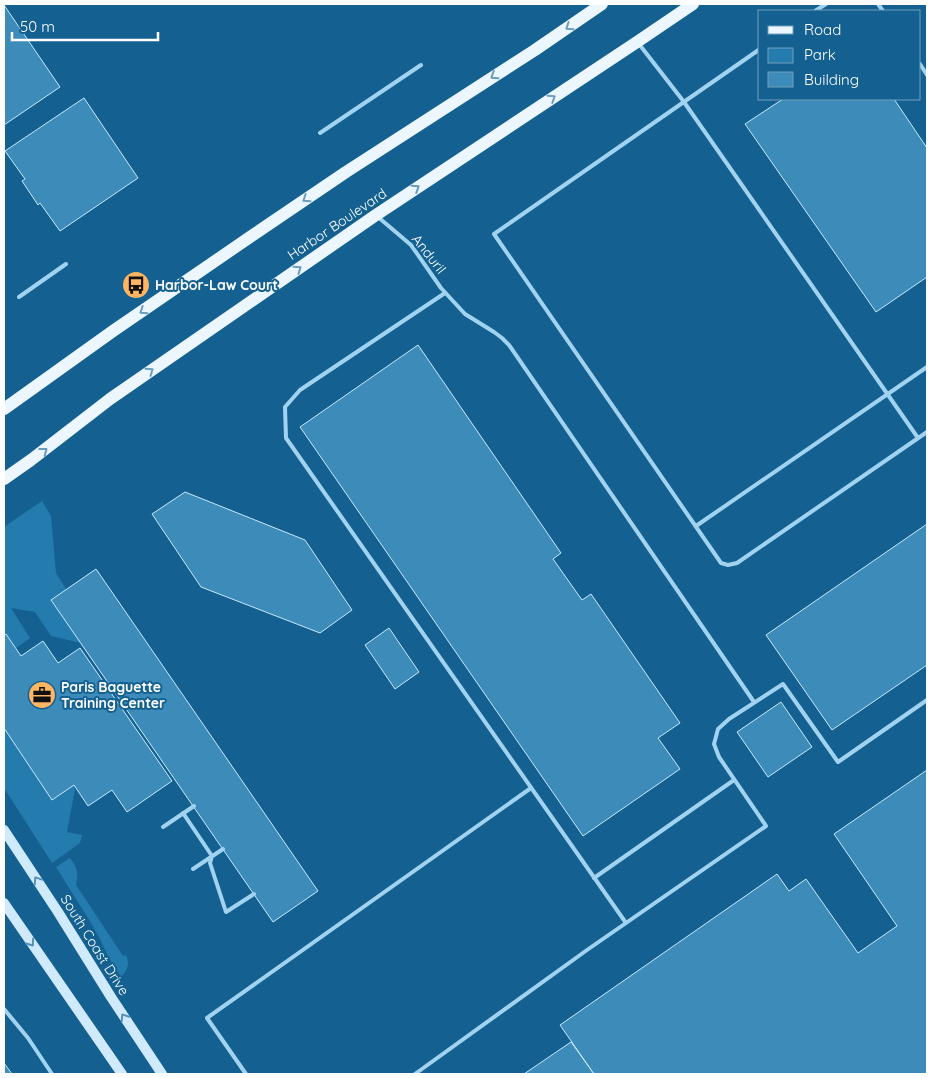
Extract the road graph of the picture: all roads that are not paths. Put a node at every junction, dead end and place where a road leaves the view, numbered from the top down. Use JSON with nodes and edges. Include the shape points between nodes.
{"nodes":[{"id":1,"x":602,"y":4,"type":"edge"},
{"id":2,"x":694,"y":4,"type":"edge"},
{"id":3,"x":638,"y":42,"type":"junction"},
{"id":4,"x":758,"y":50,"type":"edge"},
{"id":5,"x":421,"y":65,"type":"dead end"},
{"id":6,"x":684,"y":102,"type":"junction"},
{"id":7,"x":320,"y":133,"type":"dead end"},
{"id":8,"x":376,"y":215,"type":"junction"},
{"id":9,"x":66,"y":264,"type":"dead end"},
{"id":10,"x":445,"y":293,"type":"junction"},
{"id":11,"x":19,"y":297,"type":"dead end"},
{"id":12,"x":927,"y":367,"type":"edge"},
{"id":13,"x":888,"y":395,"type":"junction"},
{"id":14,"x":4,"y":409,"type":"edge"},
{"id":15,"x":927,"y":432,"type":"edge"},
{"id":16,"x":918,"y":438,"type":"junction"},
{"id":17,"x":4,"y":478,"type":"edge"},
{"id":18,"x":696,"y":526,"type":"junction"},
{"id":19,"x":927,"y":700,"type":"edge"},
{"id":20,"x":754,"y":702,"type":"junction"},
{"id":21,"x":734,"y":780,"type":"junction"},
{"id":22,"x":531,"y":788,"type":"junction"},
{"id":23,"x":194,"y":806,"type":"dead end"},
{"id":24,"x":183,"y":813,"type":"junction"},
{"id":25,"x":163,"y":826,"type":"dead end"},
{"id":26,"x":4,"y":830,"type":"edge"},
{"id":27,"x":223,"y":849,"type":"dead end"},
{"id":28,"x":212,"y":856,"type":"junction"},
{"id":29,"x":193,"y":869,"type":"dead end"},
{"id":30,"x":594,"y":878,"type":"junction"},
{"id":31,"x":254,"y":894,"type":"dead end"},
{"id":32,"x":4,"y":903,"type":"edge"},
{"id":33,"x":626,"y":923,"type":"junction"},
{"id":34,"x":4,"y":1009,"type":"edge"},
{"id":35,"x":52,"y":1074,"type":"edge"},
{"id":36,"x":122,"y":1074,"type":"edge"},
{"id":37,"x":162,"y":1074,"type":"edge"},
{"id":38,"x":246,"y":1074,"type":"edge"},
{"id":39,"x":415,"y":1074,"type":"edge"}],
"edges":[{"from":1,"to":14,"type":"main road","one_way":true,"via":[[346,172],[112,331]]},
{"from":2,"to":3,"type":"main road","name":"Harbor Boulevard"},
{"from":3,"to":6,"type":"lane"},
{"from":8,"to":3,"type":"main road","name":"Harbor Boulevard","one_way":true},
{"from":4,"to":6,"type":"lane"},
{"from":5,"to":7,"type":"lane"},
{"from":6,"to":13,"type":"lane"},
{"from":6,"to":18,"type":"lane","via":[[494,234]]},
{"from":8,"to":10,"type":"lane","name":"Anduril","via":[[411,245]]},
{"from":17,"to":8,"type":"main road","name":"Harbor Boulevard","one_way":true,"via":[[110,399]]},
{"from":9,"to":11,"type":"lane"},
{"from":10,"to":20,"type":"lane","name":"Anduril","via":[[465,314],[502,338]]},
{"from":10,"to":22,"type":"lane","via":[[300,390],[285,407],[286,438]]},
{"from":12,"to":13,"type":"lane"},
{"from":13,"to":16,"type":"lane"},
{"from":13,"to":18,"type":"lane"},
{"from":15,"to":16,"type":"lane"},
{"from":16,"to":18,"type":"lane","via":[[737,563],[721,563]]},
{"from":19,"to":20,"type":"lane","via":[[838,762],[783,684]]},
{"from":20,"to":21,"type":"lane","via":[[718,729],[714,744]]},
{"from":21,"to":30,"type":"lane"},
{"from":21,"to":33,"type":"lane","via":[[766,826]]},
{"from":22,"to":30,"type":"lane"},
{"from":22,"to":38,"type":"lane","via":[[207,1018]]},
{"from":23,"to":24,"type":"lane"},
{"from":24,"to":25,"type":"lane"},
{"from":24,"to":28,"type":"lane"},
{"from":37,"to":26,"type":"main road","name":"South Coast Drive","one_way":true},
{"from":27,"to":28,"type":"lane"},
{"from":28,"to":29,"type":"lane"},
{"from":28,"to":31,"type":"lane","via":[[210,863],[226,912]]},
{"from":30,"to":33,"type":"lane"},
{"from":32,"to":36,"type":"main road","one_way":true},
{"from":33,"to":39,"type":"lane"},
{"from":34,"to":35,"type":"lane"}]}
